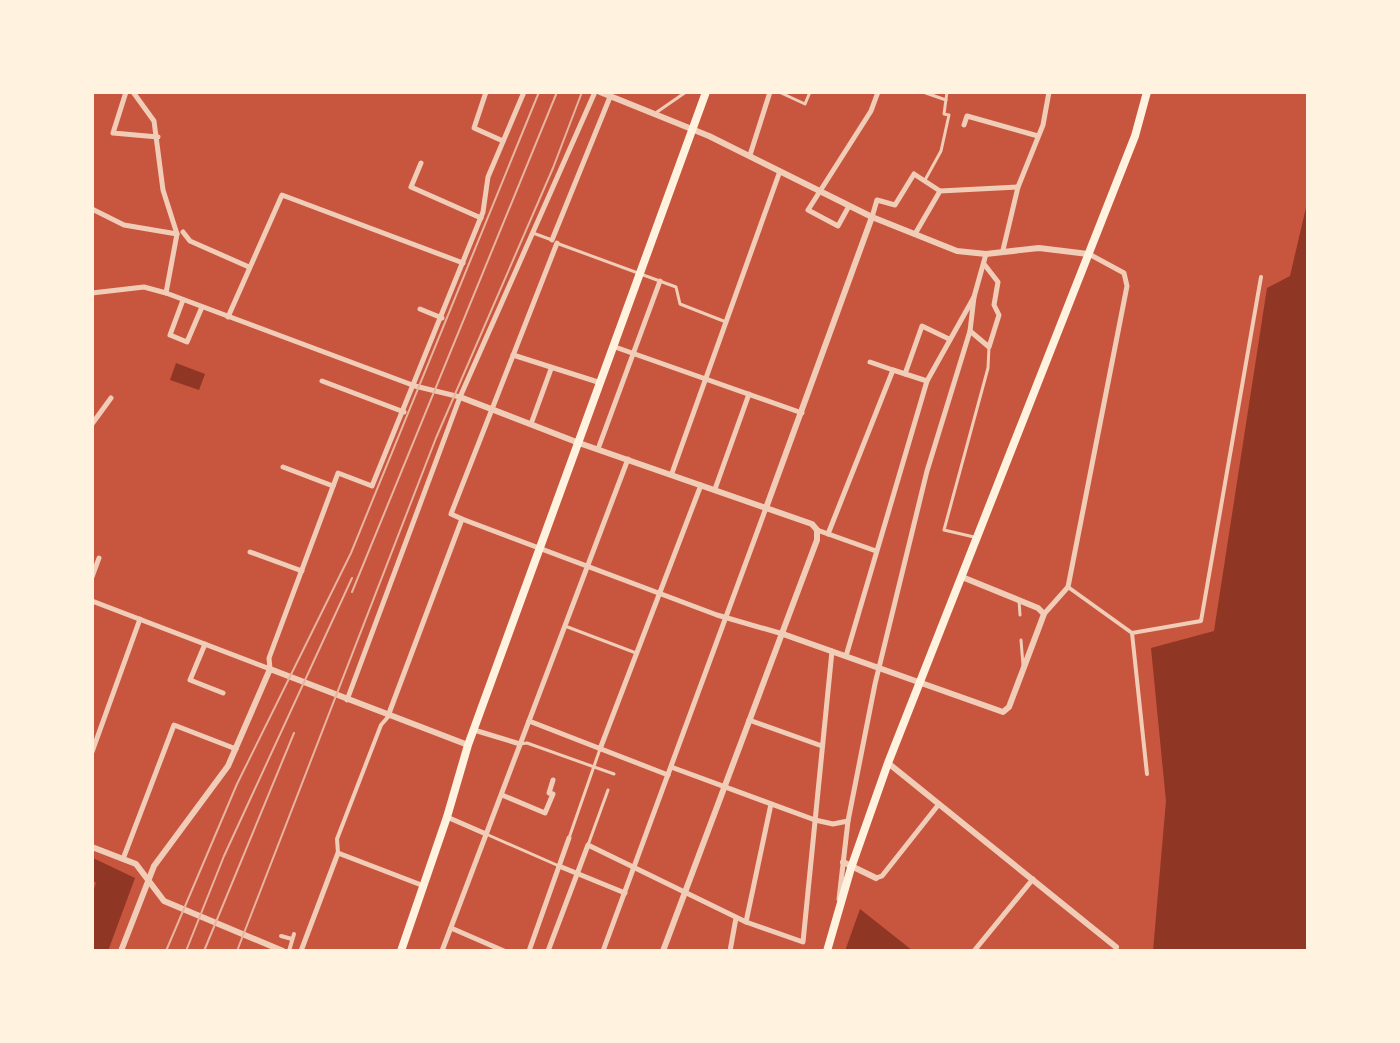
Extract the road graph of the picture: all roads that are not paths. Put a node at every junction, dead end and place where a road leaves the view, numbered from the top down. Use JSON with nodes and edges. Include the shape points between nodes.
{"nodes":[{"id":1,"x":126,"y":92,"type":"edge"},
{"id":2,"x":133,"y":92,"type":"edge"},
{"id":3,"x":486,"y":92,"type":"edge"},
{"id":4,"x":524,"y":92,"type":"edge"},
{"id":5,"x":598,"y":92,"type":"edge"},
{"id":6,"x":686,"y":92,"type":"edge"},
{"id":7,"x":706,"y":92,"type":"edge"},
{"id":8,"x":770,"y":92,"type":"edge"},
{"id":9,"x":779,"y":92,"type":"edge"},
{"id":10,"x":810,"y":92,"type":"edge"},
{"id":11,"x":878,"y":92,"type":"edge"},
{"id":12,"x":923,"y":92,"type":"edge"},
{"id":13,"x":947,"y":92,"type":"edge"},
{"id":14,"x":1048,"y":92,"type":"edge"},
{"id":15,"x":1147,"y":92,"type":"edge"},
{"id":16,"x":610,"y":97,"type":"junction"},
{"id":17,"x":946,"y":100,"type":"junction"},
{"id":18,"x":654,"y":114,"type":"junction"},
{"id":19,"x":964,"y":125,"type":"dead end"},
{"id":20,"x":694,"y":130,"type":"junction"},
{"id":21,"x":1038,"y":136,"type":"junction"},
{"id":22,"x":158,"y":137,"type":"junction"},
{"id":23,"x":503,"y":141,"type":"junction"},
{"id":24,"x":750,"y":155,"type":"junction"},
{"id":25,"x":421,"y":163,"type":"dead end"},
{"id":26,"x":780,"y":171,"type":"junction"},
{"id":27,"x":925,"y":180,"type":"junction"},
{"id":28,"x":1018,"y":187,"type":"junction"},
{"id":29,"x":819,"y":191,"type":"junction"},
{"id":30,"x":940,"y":191,"type":"junction"},
{"id":31,"x":849,"y":206,"type":"junction"},
{"id":32,"x":92,"y":209,"type":"edge"},
{"id":33,"x":872,"y":217,"type":"junction"},
{"id":34,"x":481,"y":218,"type":"junction"},
{"id":35,"x":531,"y":232,"type":"junction"},
{"id":36,"x":180,"y":233,"type":"junction"},
{"id":37,"x":915,"y":234,"type":"junction"},
{"id":38,"x":554,"y":241,"type":"junction"},
{"id":39,"x":1003,"y":250,"type":"junction"},
{"id":40,"x":986,"y":254,"type":"junction"},
{"id":41,"x":1088,"y":254,"type":"junction"},
{"id":42,"x":463,"y":263,"type":"junction"},
{"id":43,"x":984,"y":264,"type":"junction"},
{"id":44,"x":249,"y":267,"type":"junction"},
{"id":45,"x":642,"y":273,"type":"junction"},
{"id":46,"x":1261,"y":277,"type":"dead end"},
{"id":47,"x":660,"y":281,"type":"junction"},
{"id":48,"x":92,"y":293,"type":"edge"},
{"id":49,"x":166,"y":293,"type":"junction"},
{"id":50,"x":974,"y":297,"type":"junction"},
{"id":51,"x":183,"y":300,"type":"junction"},
{"id":52,"x":202,"y":307,"type":"junction"},
{"id":53,"x":420,"y":309,"type":"dead end"},
{"id":54,"x":228,"y":317,"type":"junction"},
{"id":55,"x":442,"y":318,"type":"junction"},
{"id":56,"x":726,"y":322,"type":"junction"},
{"id":57,"x":970,"y":331,"type":"junction"},
{"id":58,"x":949,"y":339,"type":"junction"},
{"id":59,"x":615,"y":347,"type":"junction"},
{"id":60,"x":989,"y":347,"type":"junction"},
{"id":61,"x":633,"y":353,"type":"junction"},
{"id":62,"x":513,"y":355,"type":"junction"},
{"id":63,"x":870,"y":362,"type":"dead end"},
{"id":64,"x":551,"y":369,"type":"junction"},
{"id":65,"x":893,"y":370,"type":"junction"},
{"id":66,"x":905,"y":374,"type":"junction"},
{"id":67,"x":706,"y":378,"type":"junction"},
{"id":68,"x":322,"y":381,"type":"dead end"},
{"id":69,"x":927,"y":381,"type":"junction"},
{"id":70,"x":601,"y":383,"type":"junction"},
{"id":71,"x":415,"y":386,"type":"junction"},
{"id":72,"x":749,"y":394,"type":"junction"},
{"id":73,"x":460,"y":397,"type":"junction"},
{"id":74,"x":111,"y":398,"type":"dead end"},
{"id":75,"x":493,"y":409,"type":"junction"},
{"id":76,"x":404,"y":412,"type":"junction"},
{"id":77,"x":802,"y":413,"type":"junction"},
{"id":78,"x":92,"y":424,"type":"edge"},
{"id":79,"x":531,"y":424,"type":"junction"},
{"id":80,"x":579,"y":443,"type":"junction"},
{"id":81,"x":598,"y":449,"type":"junction"},
{"id":82,"x":628,"y":458,"type":"junction"},
{"id":83,"x":283,"y":467,"type":"dead end"},
{"id":84,"x":672,"y":473,"type":"junction"},
{"id":85,"x":701,"y":484,"type":"junction"},
{"id":86,"x":333,"y":486,"type":"junction"},
{"id":87,"x":715,"y":489,"type":"junction"},
{"id":88,"x":766,"y":508,"type":"junction"},
{"id":89,"x":462,"y":519,"type":"junction"},
{"id":90,"x":817,"y":530,"type":"junction"},
{"id":91,"x":828,"y":534,"type":"junction"},
{"id":92,"x":978,"y":538,"type":"junction"},
{"id":93,"x":540,"y":549,"type":"junction"},
{"id":94,"x":876,"y":551,"type":"junction"},
{"id":95,"x":250,"y":552,"type":"dead end"},
{"id":96,"x":99,"y":558,"type":"dead end"},
{"id":97,"x":587,"y":566,"type":"junction"},
{"id":98,"x":302,"y":571,"type":"junction"},
{"id":99,"x":92,"y":577,"type":"edge"},
{"id":100,"x":962,"y":577,"type":"junction"},
{"id":101,"x":1068,"y":587,"type":"junction"},
{"id":102,"x":660,"y":594,"type":"junction"},
{"id":103,"x":1019,"y":600,"type":"junction"},
{"id":104,"x":92,"y":601,"type":"edge"},
{"id":105,"x":1044,"y":614,"type":"junction"},
{"id":106,"x":1020,"y":615,"type":"dead end"},
{"id":107,"x":727,"y":616,"type":"junction"},
{"id":108,"x":140,"y":619,"type":"junction"},
{"id":109,"x":565,"y":626,"type":"junction"},
{"id":110,"x":1132,"y":633,"type":"junction"},
{"id":111,"x":783,"y":634,"type":"junction"},
{"id":112,"x":1021,"y":640,"type":"dead end"},
{"id":113,"x":205,"y":644,"type":"junction"},
{"id":114,"x":832,"y":651,"type":"junction"},
{"id":115,"x":637,"y":654,"type":"junction"},
{"id":116,"x":846,"y":656,"type":"junction"},
{"id":117,"x":270,"y":669,"type":"junction"},
{"id":118,"x":1023,"y":673,"type":"junction"},
{"id":119,"x":223,"y":693,"type":"dead end"},
{"id":120,"x":346,"y":701,"type":"junction"},
{"id":121,"x":388,"y":717,"type":"junction"},
{"id":122,"x":749,"y":720,"type":"junction"},
{"id":123,"x":529,"y":721,"type":"junction"},
{"id":124,"x":473,"y":730,"type":"junction"},
{"id":125,"x":520,"y":744,"type":"junction"},
{"id":126,"x":468,"y":745,"type":"junction"},
{"id":127,"x":822,"y":746,"type":"junction"},
{"id":128,"x":236,"y":749,"type":"junction"},
{"id":129,"x":600,"y":749,"type":"junction"},
{"id":130,"x":92,"y":752,"type":"edge"},
{"id":131,"x":888,"y":763,"type":"junction"},
{"id":132,"x":593,"y":767,"type":"junction"},
{"id":133,"x":671,"y":767,"type":"junction"},
{"id":134,"x":614,"y":774,"type":"dead end"},
{"id":135,"x":1147,"y":774,"type":"dead end"},
{"id":136,"x":668,"y":775,"type":"junction"},
{"id":137,"x":553,"y":780,"type":"dead end"},
{"id":138,"x":725,"y":785,"type":"junction"},
{"id":139,"x":608,"y":790,"type":"dead end"},
{"id":140,"x":502,"y":795,"type":"junction"},
{"id":141,"x":940,"y":803,"type":"junction"},
{"id":142,"x":771,"y":804,"type":"junction"},
{"id":143,"x":447,"y":817,"type":"junction"},
{"id":144,"x":815,"y":820,"type":"junction"},
{"id":145,"x":848,"y":821,"type":"junction"},
{"id":146,"x":486,"y":834,"type":"junction"},
{"id":147,"x":569,"y":838,"type":"joint"},
{"id":148,"x":588,"y":845,"type":"junction"},
{"id":149,"x":92,"y":847,"type":"edge"},
{"id":150,"x":338,"y":853,"type":"junction"},
{"id":151,"x":123,"y":859,"type":"junction"},
{"id":152,"x":847,"y":865,"type":"junction"},
{"id":153,"x":559,"y":866,"type":"junction"},
{"id":154,"x":635,"y":866,"type":"junction"},
{"id":155,"x":577,"y":874,"type":"junction"},
{"id":156,"x":876,"y":878,"type":"joint"},
{"id":157,"x":1033,"y":879,"type":"junction"},
{"id":158,"x":148,"y":883,"type":"junction"},
{"id":159,"x":424,"y":886,"type":"junction"},
{"id":160,"x":686,"y":892,"type":"junction"},
{"id":161,"x":625,"y":893,"type":"junction"},
{"id":162,"x":736,"y":918,"type":"junction"},
{"id":163,"x":746,"y":922,"type":"junction"},
{"id":164,"x":451,"y":928,"type":"junction"},
{"id":165,"x":281,"y":936,"type":"dead end"},
{"id":166,"x":1115,"y":949,"type":"edge"},
{"id":167,"x":121,"y":951,"type":"edge"},
{"id":168,"x":286,"y":951,"type":"edge"},
{"id":169,"x":301,"y":951,"type":"edge"},
{"id":170,"x":401,"y":951,"type":"edge"},
{"id":171,"x":442,"y":951,"type":"edge"},
{"id":172,"x":504,"y":951,"type":"edge"},
{"id":173,"x":529,"y":951,"type":"edge"},
{"id":174,"x":548,"y":951,"type":"edge"},
{"id":175,"x":603,"y":951,"type":"edge"},
{"id":176,"x":663,"y":951,"type":"edge"},
{"id":177,"x":730,"y":951,"type":"edge"},
{"id":178,"x":827,"y":951,"type":"edge"},
{"id":179,"x":974,"y":951,"type":"edge"}],
"edges":[{"from":1,"to":22,"type":"street","via":[[113,133]]},
{"from":2,"to":22,"type":"street","via":[[154,121]]},
{"from":3,"to":23,"type":"street","via":[[474,128]]},
{"from":4,"to":23,"type":"street"},
{"from":5,"to":16,"type":"street"},
{"from":5,"to":35,"type":"street"},
{"from":6,"to":18,"type":"lane"},
{"from":7,"to":20,"type":"highway"},
{"from":8,"to":24,"type":"street"},
{"from":9,"to":10,"type":"lane","via":[[805,104]]},
{"from":11,"to":29,"type":"street"},
{"from":12,"to":17,"type":"lane"},
{"from":13,"to":17,"type":"lane"},
{"from":14,"to":21,"type":"street"},
{"from":15,"to":41,"type":"highway"},
{"from":16,"to":18,"type":"street"},
{"from":16,"to":38,"type":"street"},
{"from":17,"to":27,"type":"lane","via":[[944,114],[949,115],[941,151]]},
{"from":18,"to":20,"type":"street"},
{"from":19,"to":21,"type":"street","via":[[967,116]]},
{"from":20,"to":24,"type":"street"},
{"from":20,"to":45,"type":"highway"},
{"from":21,"to":28,"type":"street"},
{"from":22,"to":36,"type":"street","via":[[163,190]]},
{"from":23,"to":34,"type":"street","via":[[488,177]]},
{"from":24,"to":26,"type":"street"},
{"from":25,"to":34,"type":"street","via":[[411,187]]},
{"from":26,"to":29,"type":"street"},
{"from":26,"to":56,"type":"street"},
{"from":27,"to":30,"type":"street"},
{"from":27,"to":33,"type":"street","via":[[914,174],[895,205],[877,200]]},
{"from":28,"to":30,"type":"street"},
{"from":28,"to":39,"type":"street"},
{"from":29,"to":31,"type":"street"},
{"from":29,"to":31,"type":"street","via":[[808,210],[838,226]]},
{"from":30,"to":37,"type":"street"},
{"from":31,"to":33,"type":"street"},
{"from":32,"to":36,"type":"street","via":[[124,225]]},
{"from":33,"to":37,"type":"street"},
{"from":33,"to":77,"type":"street"},
{"from":34,"to":42,"type":"street"},
{"from":35,"to":38,"type":"lane"},
{"from":35,"to":73,"type":"street"},
{"from":36,"to":44,"type":"street"},
{"from":36,"to":49,"type":"street"},
{"from":37,"to":40,"type":"street","via":[[957,251]]},
{"from":38,"to":45,"type":"lane"},
{"from":38,"to":62,"type":"street"},
{"from":39,"to":40,"type":"street"},
{"from":39,"to":41,"type":"street"},
{"from":40,"to":43,"type":"street"},
{"from":41,"to":92,"type":"highway"},
{"from":41,"to":101,"type":"street","via":[[1128,278]]},
{"from":42,"to":44,"type":"street","via":[[282,195]]},
{"from":42,"to":55,"type":"street"},
{"from":43,"to":50,"type":"street"},
{"from":43,"to":60,"type":"street","via":[[998,282],[994,305],[999,315]]},
{"from":44,"to":54,"type":"street"},
{"from":45,"to":47,"type":"lane"},
{"from":45,"to":59,"type":"highway"},
{"from":46,"to":110,"type":"street","via":[[1201,621]]},
{"from":47,"to":56,"type":"lane","via":[[676,287],[680,304]]},
{"from":47,"to":61,"type":"street"},
{"from":48,"to":49,"type":"street","via":[[144,287]]},
{"from":49,"to":51,"type":"street"},
{"from":50,"to":57,"type":"street"},
{"from":50,"to":58,"type":"street"},
{"from":51,"to":52,"type":"street"},
{"from":51,"to":52,"type":"street","via":[[170,335],[187,342]]},
{"from":52,"to":54,"type":"street"},
{"from":53,"to":55,"type":"street"},
{"from":54,"to":71,"type":"street"},
{"from":55,"to":71,"type":"street"},
{"from":56,"to":67,"type":"street"},
{"from":57,"to":60,"type":"street"},
{"from":57,"to":145,"type":"street","via":[[927,471]]},
{"from":58,"to":66,"type":"street","via":[[922,326]]},
{"from":58,"to":69,"type":"street"},
{"from":59,"to":61,"type":"street"},
{"from":59,"to":70,"type":"highway"},
{"from":60,"to":92,"type":"lane","via":[[988,368],[944,530]]},
{"from":61,"to":67,"type":"street"},
{"from":61,"to":81,"type":"street"},
{"from":62,"to":64,"type":"street"},
{"from":62,"to":75,"type":"street"},
{"from":63,"to":65,"type":"street"},
{"from":64,"to":70,"type":"street"},
{"from":64,"to":79,"type":"street"},
{"from":65,"to":66,"type":"street"},
{"from":65,"to":91,"type":"street"},
{"from":66,"to":69,"type":"street"},
{"from":67,"to":72,"type":"street"},
{"from":67,"to":84,"type":"street"},
{"from":68,"to":76,"type":"street"},
{"from":69,"to":94,"type":"street"},
{"from":70,"to":80,"type":"highway"},
{"from":71,"to":73,"type":"street"},
{"from":71,"to":76,"type":"street"},
{"from":72,"to":77,"type":"street"},
{"from":72,"to":87,"type":"street"},
{"from":73,"to":75,"type":"street"},
{"from":73,"to":120,"type":"street"},
{"from":74,"to":78,"type":"street"},
{"from":75,"to":79,"type":"street"},
{"from":75,"to":89,"type":"street","via":[[451,514]]},
{"from":76,"to":86,"type":"street","via":[[372,486],[338,473]]},
{"from":77,"to":88,"type":"street"},
{"from":79,"to":80,"type":"street"},
{"from":80,"to":81,"type":"street"},
{"from":80,"to":93,"type":"highway"},
{"from":81,"to":82,"type":"street"},
{"from":82,"to":84,"type":"street"},
{"from":82,"to":97,"type":"street"},
{"from":83,"to":86,"type":"street"},
{"from":84,"to":85,"type":"street"},
{"from":85,"to":87,"type":"street"},
{"from":85,"to":102,"type":"street"},
{"from":86,"to":98,"type":"street"},
{"from":87,"to":88,"type":"street"},
{"from":88,"to":90,"type":"street"},
{"from":88,"to":107,"type":"street"},
{"from":89,"to":93,"type":"street"},
{"from":89,"to":121,"type":"street"},
{"from":90,"to":91,"type":"street"},
{"from":90,"to":111,"type":"street"},
{"from":91,"to":94,"type":"street"},
{"from":92,"to":100,"type":"highway"},
{"from":93,"to":97,"type":"street"},
{"from":93,"to":124,"type":"highway"},
{"from":94,"to":116,"type":"street"},
{"from":95,"to":98,"type":"street"},
{"from":96,"to":99,"type":"street"},
{"from":97,"to":102,"type":"street"},
{"from":97,"to":109,"type":"street"},
{"from":98,"to":117,"type":"street","via":[[269,658]]},
{"from":100,"to":103,"type":"street"},
{"from":100,"to":131,"type":"highway"},
{"from":101,"to":105,"type":"street"},
{"from":101,"to":110,"type":"street"},
{"from":102,"to":107,"type":"street"},
{"from":102,"to":115,"type":"street"},
{"from":103,"to":105,"type":"street"},
{"from":103,"to":106,"type":"lane"},
{"from":104,"to":108,"type":"street"},
{"from":105,"to":118,"type":"street"},
{"from":107,"to":111,"type":"street"},
{"from":107,"to":133,"type":"street"},
{"from":108,"to":113,"type":"street"},
{"from":108,"to":130,"type":"street"},
{"from":109,"to":115,"type":"lane"},
{"from":109,"to":123,"type":"street"},
{"from":110,"to":135,"type":"street"},
{"from":111,"to":114,"type":"street"},
{"from":111,"to":122,"type":"street"},
{"from":112,"to":118,"type":"lane"},
{"from":113,"to":117,"type":"street"},
{"from":113,"to":119,"type":"street","via":[[190,680]]},
{"from":114,"to":116,"type":"street"},
{"from":114,"to":127,"type":"street"},
{"from":115,"to":129,"type":"street"},
{"from":116,"to":118,"type":"street","via":[[1003,712]]},
{"from":117,"to":120,"type":"street"},
{"from":117,"to":128,"type":"street"},
{"from":120,"to":121,"type":"street"},
{"from":121,"to":126,"type":"street"},
{"from":121,"to":150,"type":"street","via":[[337,839]]},
{"from":122,"to":127,"type":"street"},
{"from":122,"to":138,"type":"street"},
{"from":123,"to":125,"type":"street"},
{"from":123,"to":129,"type":"street"},
{"from":124,"to":125,"type":"street"},
{"from":124,"to":126,"type":"highway"},
{"from":125,"to":132,"type":"lane"},
{"from":125,"to":140,"type":"street"},
{"from":126,"to":143,"type":"highway"},
{"from":127,"to":144,"type":"street"},
{"from":128,"to":151,"type":"street","via":[[174,725]]},
{"from":128,"to":158,"type":"street","via":[[154,866]]},
{"from":129,"to":132,"type":"lane"},
{"from":129,"to":136,"type":"street"},
{"from":131,"to":141,"type":"street"},
{"from":131,"to":152,"type":"highway"},
{"from":132,"to":134,"type":"lane"},
{"from":132,"to":147,"type":"lane"},
{"from":133,"to":136,"type":"street"},
{"from":133,"to":138,"type":"street"},
{"from":136,"to":154,"type":"street"},
{"from":137,"to":140,"type":"street","via":[[545,813]]},
{"from":138,"to":142,"type":"street"},
{"from":138,"to":160,"type":"street"},
{"from":139,"to":148,"type":"lane"},
{"from":140,"to":146,"type":"street"},
{"from":141,"to":156,"type":"street"},
{"from":141,"to":157,"type":"street"},
{"from":142,"to":144,"type":"street"},
{"from":142,"to":163,"type":"street"},
{"from":143,"to":146,"type":"street"},
{"from":143,"to":159,"type":"highway"},
{"from":144,"to":145,"type":"street"},
{"from":144,"to":163,"type":"street","via":[[803,942]]},
{"from":145,"to":152,"type":"street"},
{"from":146,"to":153,"type":"lane"},
{"from":146,"to":164,"type":"street"},
{"from":147,"to":153,"type":"street"},
{"from":148,"to":154,"type":"street"},
{"from":148,"to":155,"type":"street"},
{"from":149,"to":151,"type":"street"},
{"from":150,"to":159,"type":"street"},
{"from":150,"to":169,"type":"street"},
{"from":151,"to":158,"type":"street","via":[[136,864]]},
{"from":152,"to":156,"type":"street"},
{"from":152,"to":178,"type":"highway"},
{"from":153,"to":155,"type":"street"},
{"from":153,"to":173,"type":"street"},
{"from":154,"to":160,"type":"street"},
{"from":154,"to":161,"type":"street"},
{"from":155,"to":161,"type":"street"},
{"from":155,"to":174,"type":"street"},
{"from":157,"to":166,"type":"street"},
{"from":157,"to":179,"type":"street"},
{"from":158,"to":167,"type":"street"},
{"from":158,"to":168,"type":"street","via":[[164,901]]},
{"from":159,"to":170,"type":"highway"},
{"from":160,"to":162,"type":"street"},
{"from":160,"to":176,"type":"street"},
{"from":161,"to":175,"type":"street"},
{"from":162,"to":163,"type":"street"},
{"from":162,"to":177,"type":"street"},
{"from":164,"to":171,"type":"street"},
{"from":164,"to":172,"type":"street"},
{"from":165,"to":168,"type":"street","via":[[293,936]]}]}
